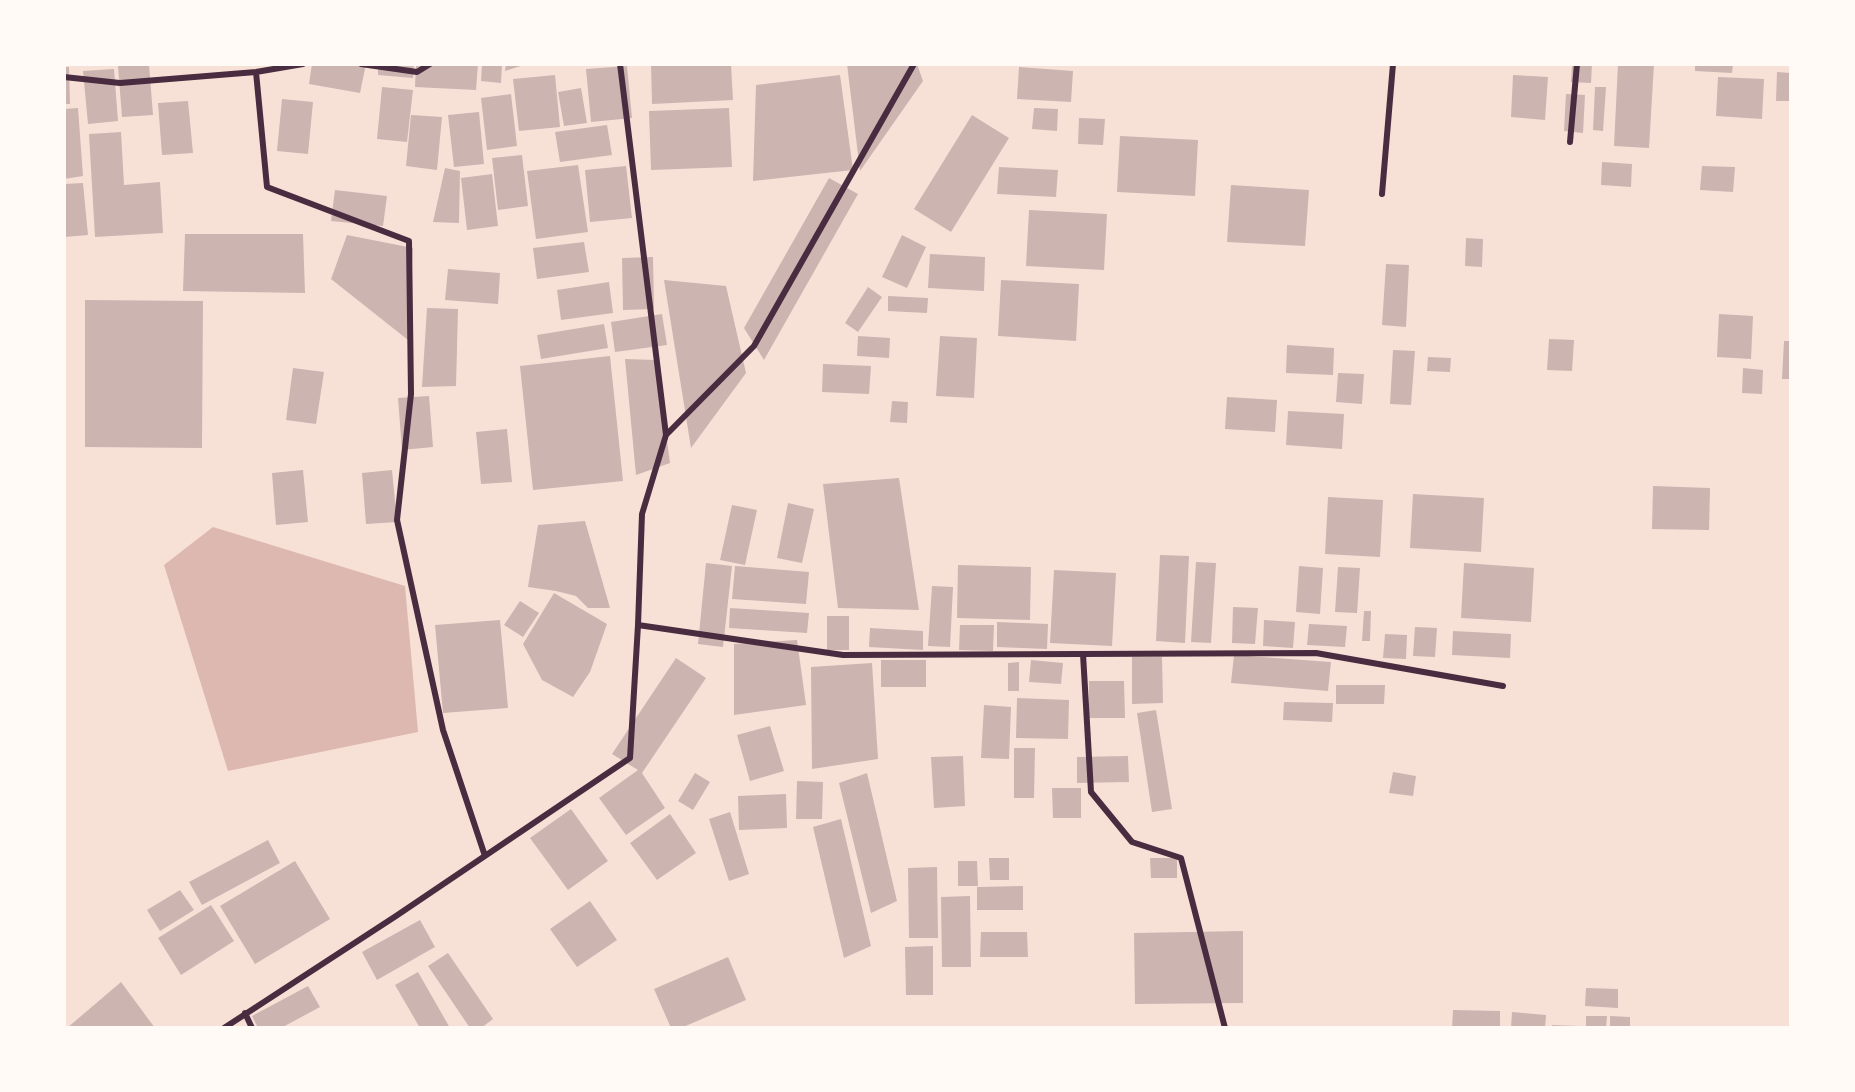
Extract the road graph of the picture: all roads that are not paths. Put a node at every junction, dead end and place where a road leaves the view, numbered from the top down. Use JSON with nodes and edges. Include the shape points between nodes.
{"nodes":[{"id":1,"x":303,"y":64,"type":"edge"},
{"id":2,"x":361,"y":64,"type":"edge"},
{"id":3,"x":430,"y":64,"type":"edge"},
{"id":4,"x":620,"y":64,"type":"edge"},
{"id":5,"x":914,"y":64,"type":"edge"},
{"id":6,"x":1393,"y":64,"type":"edge"},
{"id":7,"x":1577,"y":64,"type":"edge"},
{"id":8,"x":256,"y":72,"type":"junction"},
{"id":9,"x":64,"y":77,"type":"edge"},
{"id":10,"x":1570,"y":142,"type":"dead end"},
{"id":11,"x":1382,"y":194,"type":"dead end"},
{"id":12,"x":666,"y":435,"type":"junction"},
{"id":13,"x":638,"y":624,"type":"junction"},
{"id":14,"x":1083,"y":654,"type":"junction"},
{"id":15,"x":1503,"y":686,"type":"dead end"},
{"id":16,"x":484,"y":856,"type":"junction"},
{"id":17,"x":245,"y":1013,"type":"junction"},
{"id":18,"x":224,"y":1028,"type":"edge"},
{"id":19,"x":252,"y":1028,"type":"edge"},
{"id":20,"x":1225,"y":1028,"type":"edge"}],
"edges":[{"from":1,"to":8,"type":"street"},
{"from":2,"to":3,"type":"street","via":[[417,72]]},
{"from":4,"to":12,"type":"street"},
{"from":5,"to":12,"type":"street","via":[[754,346]]},
{"from":6,"to":11,"type":"street"},
{"from":7,"to":10,"type":"street"},
{"from":8,"to":9,"type":"street","via":[[120,83]]},
{"from":8,"to":16,"type":"street","via":[[267,187],[409,241],[411,394],[397,520],[443,730]]},
{"from":12,"to":13,"type":"street","via":[[642,514]]},
{"from":13,"to":14,"type":"street","via":[[843,655]]},
{"from":13,"to":16,"type":"street","via":[[630,758]]},
{"from":14,"to":15,"type":"street","via":[[1316,653]]},
{"from":14,"to":20,"type":"street","via":[[1091,792],[1132,842],[1181,858]]},
{"from":16,"to":17,"type":"street"},
{"from":17,"to":18,"type":"street"},
{"from":17,"to":19,"type":"street"}]}
